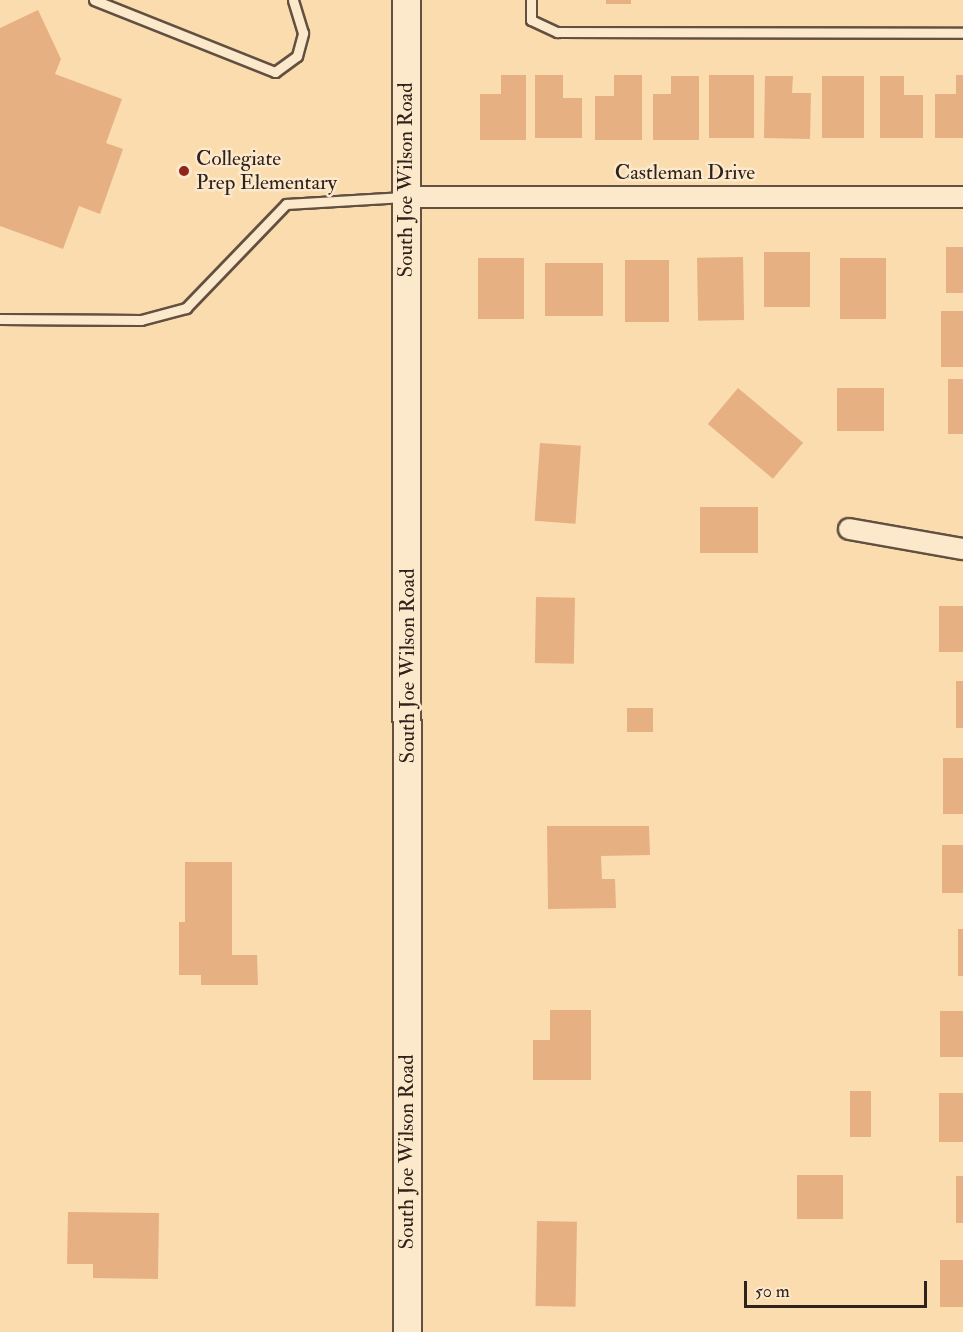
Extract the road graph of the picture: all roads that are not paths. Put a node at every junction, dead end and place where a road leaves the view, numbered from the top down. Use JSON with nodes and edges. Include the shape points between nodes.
{"nodes":[{"id":1,"x":94,"y":0,"type":"edge"},
{"id":2,"x":293,"y":0,"type":"edge"},
{"id":3,"x":406,"y":0,"type":"edge"},
{"id":4,"x":531,"y":0,"type":"edge"},
{"id":5,"x":963,"y":33,"type":"edge"},
{"id":6,"x":406,"y":197,"type":"junction"},
{"id":7,"x":963,"y":197,"type":"edge"},
{"id":8,"x":0,"y":319,"type":"edge"},
{"id":9,"x":849,"y":529,"type":"dead end"},
{"id":10,"x":963,"y":549,"type":"edge"},
{"id":11,"x":407,"y":1332,"type":"edge"}],
"edges":[{"from":1,"to":2,"type":"lane","via":[[275,72],[297,56],[303,33]]},
{"from":3,"to":6,"type":"street","name":"South Joe Wilson Road"},
{"from":4,"to":5,"type":"lane","via":[[531,20],[558,32]]},
{"from":6,"to":7,"type":"street","name":"Castleman Drive"},
{"from":6,"to":8,"type":"lane","via":[[286,204],[186,308],[141,320]]},
{"from":6,"to":11,"type":"street","name":"South Joe Wilson Road"},
{"from":9,"to":10,"type":"street"}]}
